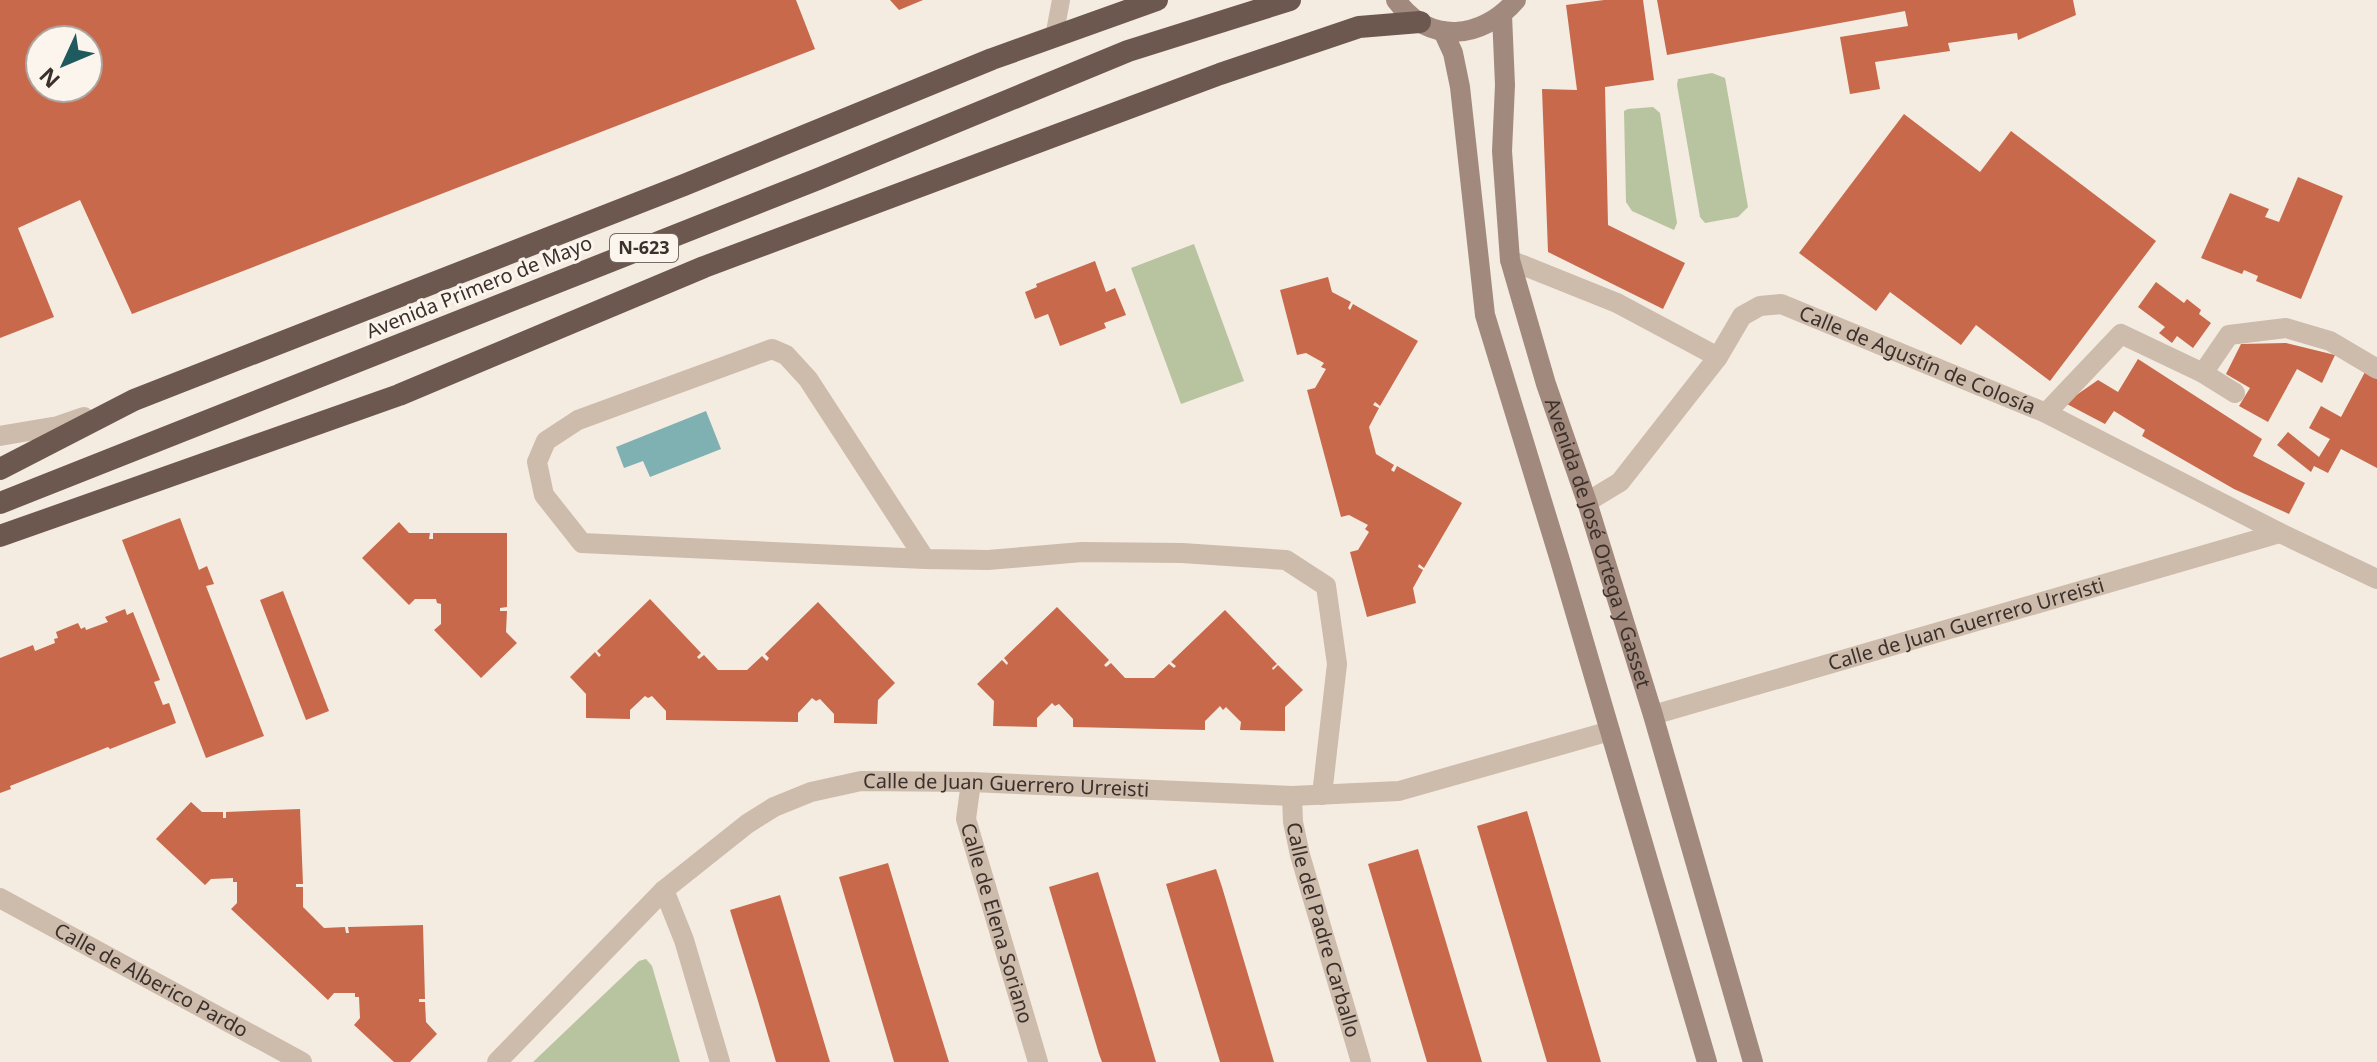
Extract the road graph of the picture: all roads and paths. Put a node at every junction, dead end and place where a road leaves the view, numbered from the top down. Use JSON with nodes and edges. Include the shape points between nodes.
{"nodes":[{"id":1,"x":1061,"y":0,"type":"edge"},
{"id":2,"x":1157,"y":0,"type":"edge"},
{"id":3,"x":1290,"y":0,"type":"edge"},
{"id":4,"x":1396,"y":0,"type":"edge"},
{"id":5,"x":1509,"y":7,"type":"edge"},
{"id":6,"x":1420,"y":22,"type":"junction"},
{"id":7,"x":1443,"y":31,"type":"junction"},
{"id":8,"x":1054,"y":37,"type":"junction"},
{"id":9,"x":1510,"y":260,"type":"junction"},
{"id":10,"x":1718,"y":357,"type":"junction"},
{"id":11,"x":2377,"y":369,"type":"edge"},
{"id":12,"x":2203,"y":373,"type":"junction"},
{"id":13,"x":2235,"y":393,"type":"dead end"},
{"id":14,"x":134,"y":400,"type":"junction"},
{"id":15,"x":2046,"y":413,"type":"junction"},
{"id":16,"x":0,"y":436,"type":"edge"},
{"id":17,"x":0,"y":469,"type":"edge"},
{"id":18,"x":1587,"y":502,"type":"junction"},
{"id":19,"x":0,"y":503,"type":"edge"},
{"id":20,"x":2280,"y":533,"type":"junction"},
{"id":21,"x":0,"y":536,"type":"edge"},
{"id":22,"x":925,"y":559,"type":"junction"},
{"id":23,"x":2377,"y":579,"type":"edge"},
{"id":24,"x":1653,"y":715,"type":"junction"},
{"id":25,"x":1610,"y":731,"type":"junction"},
{"id":26,"x":971,"y":782,"type":"junction"},
{"id":27,"x":1322,"y":795,"type":"junction"},
{"id":28,"x":1292,"y":796,"type":"junction"},
{"id":29,"x":664,"y":890,"type":"junction"},
{"id":30,"x":0,"y":898,"type":"edge"},
{"id":31,"x":302,"y":1062,"type":"edge"},
{"id":32,"x":497,"y":1062,"type":"edge"},
{"id":33,"x":720,"y":1062,"type":"edge"},
{"id":34,"x":1038,"y":1062,"type":"edge"},
{"id":35,"x":1361,"y":1062,"type":"edge"},
{"id":36,"x":1707,"y":1062,"type":"edge"},
{"id":37,"x":1753,"y":1062,"type":"edge"}],
"edges":[{"from":1,"to":8,"type":"lane"},
{"from":2,"to":8,"type":"highway"},
{"from":3,"to":19,"type":"highway","name":"Avenida Primero de Mayo","number":"N-623","via":[[1128,51]]},
{"from":4,"to":6,"type":"main road"},
{"from":5,"to":7,"type":"main road","via":[[1465,33]]},
{"from":5,"to":9,"type":"main road","name":"Avenida de José Ortega y Gasset","via":[[1502,151]]},
{"from":6,"to":7,"type":"main road"},
{"from":6,"to":21,"type":"highway","via":[[1359,27],[1220,74],[704,267],[399,395]]},
{"from":7,"to":25,"type":"main road","name":"Avenida de José Ortega y Gasset","via":[[1460,87],[1485,315]]},
{"from":8,"to":14,"type":"highway"},
{"from":9,"to":10,"type":"street","via":[[1617,303]]},
{"from":9,"to":18,"type":"main road","name":"Avenida de José Ortega y Gasset"},
{"from":10,"to":15,"type":"street","name":"Calle de Agustín de Colosía","via":[[1742,316],[1760,306],[1781,304]]},
{"from":10,"to":18,"type":"street","name":"Calle de Agustín de Colosía","via":[[1620,482]]},
{"from":11,"to":12,"type":"street","via":[[2330,341],[2286,328],[2229,335]]},
{"from":12,"to":13,"type":"street","name":"Calle de Agustín de Colosía"},
{"from":12,"to":15,"type":"street","name":"Calle de Agustín de Colosía","via":[[2121,334]]},
{"from":14,"to":16,"type":"street","via":[[58,426]]},
{"from":14,"to":17,"type":"highway"},
{"from":15,"to":20,"type":"street","name":"Calle de Agustín de Colosía"},
{"from":18,"to":24,"type":"main road","name":"Avenida de José Ortega y Gasset"},
{"from":20,"to":23,"type":"street","name":"Calle de Agustín de Colosía"},
{"from":20,"to":24,"type":"street","name":"Calle de Juan Guerrero Urreisti"},
{"from":22,"to":22,"type":"street","via":[[582,543],[544,495],[537,462],[546,441],[578,420],[772,349],[786,355],[808,379]]},
{"from":22,"to":27,"type":"street","via":[[1082,552],[1286,560],[1326,586],[1337,664]]},
{"from":24,"to":37,"type":"main road","name":"Avenida de José Ortega y Gasset"},
{"from":25,"to":27,"type":"street","name":"Calle de Juan Guerrero Urreisti","via":[[1399,791]]},
{"from":25,"to":36,"type":"main road","name":"Avenida de José Ortega y Gasset"},
{"from":26,"to":28,"type":"street","name":"Calle de Juan Guerrero Urreisti"},
{"from":26,"to":29,"type":"street","name":"Calle de Juan Guerrero Urreisti","via":[[861,781],[811,792],[747,824]]},
{"from":26,"to":34,"type":"street","name":"Calle de Elena Soriano","via":[[966,819]]},
{"from":27,"to":28,"type":"street","name":"Calle de Juan Guerrero Urreisti"},
{"from":28,"to":35,"type":"street","name":"Calle del Padre Carballo","via":[[1300,855]]},
{"from":29,"to":32,"type":"street","name":"Calle de Juan Guerrero Urreisti"},
{"from":29,"to":33,"type":"street"},
{"from":30,"to":31,"type":"street","name":"Calle de Alberico Pardo"}]}
